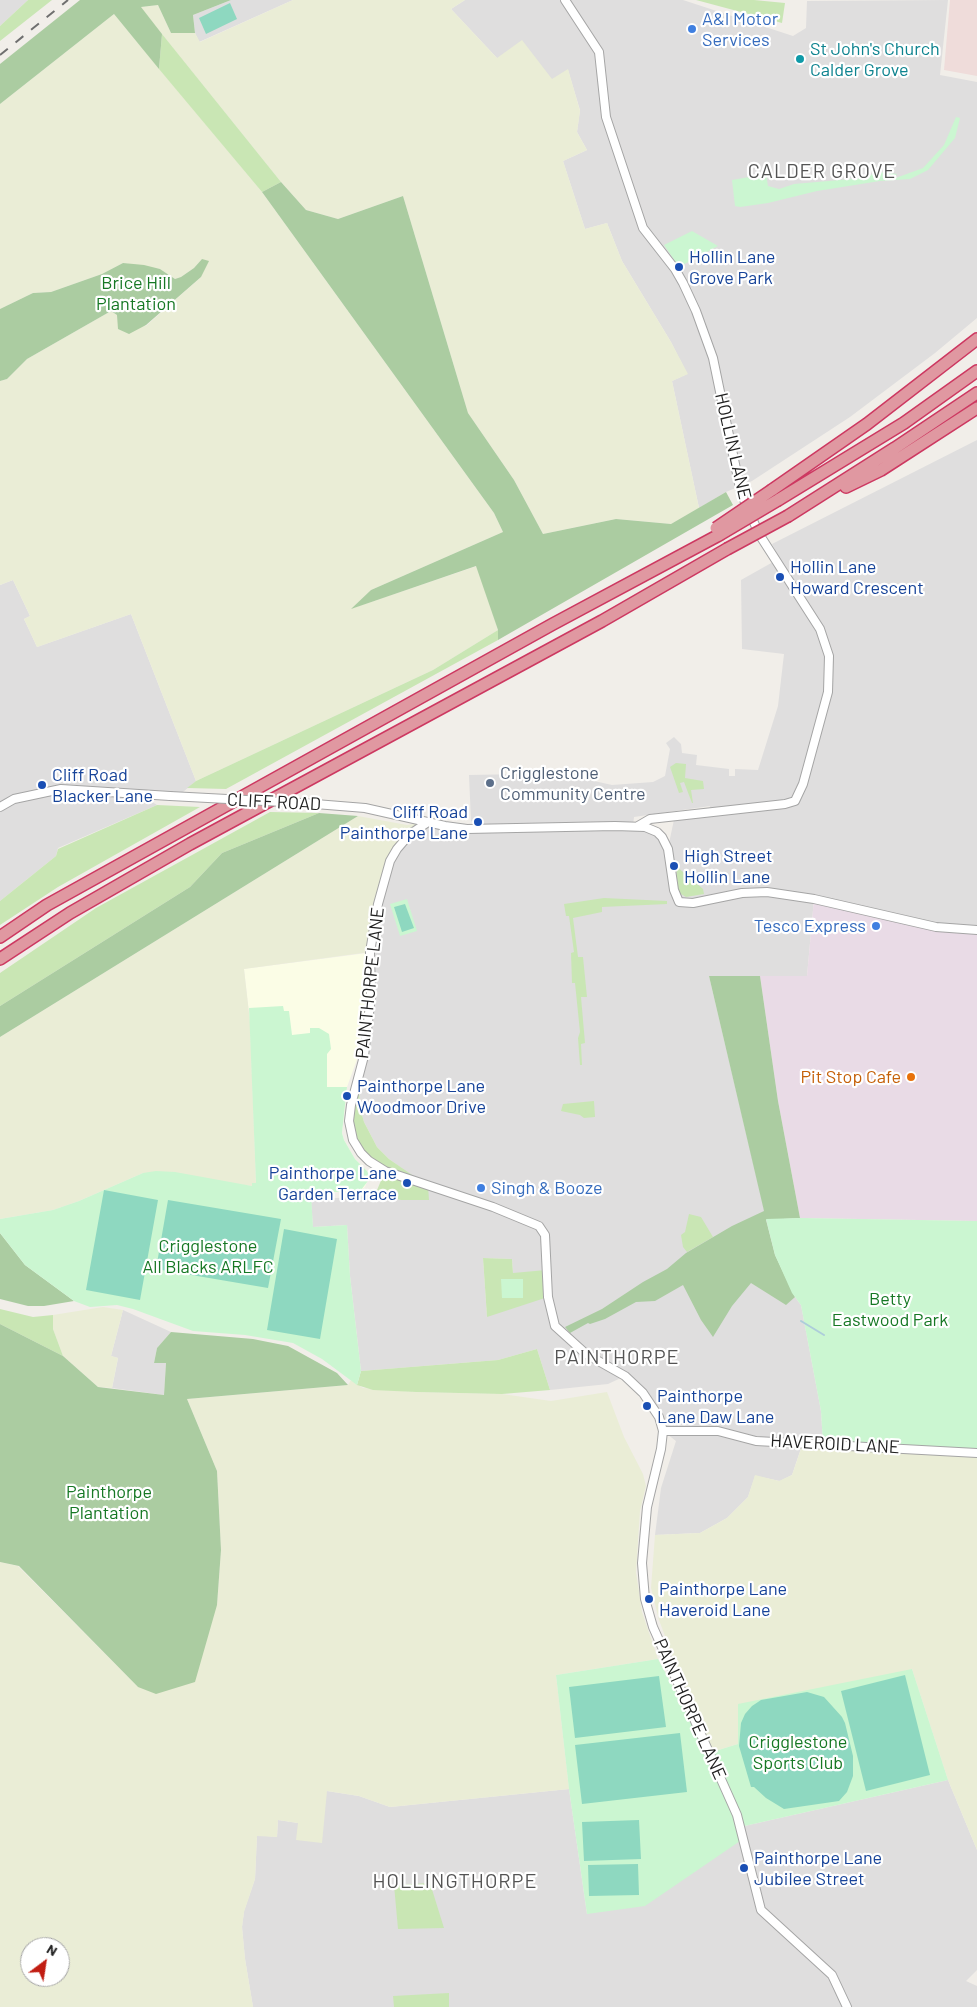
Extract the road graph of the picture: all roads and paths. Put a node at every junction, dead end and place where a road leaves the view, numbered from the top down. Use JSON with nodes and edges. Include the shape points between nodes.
{"nodes":[{"id":1,"x":564,"y":0,"type":"edge"},
{"id":2,"x":977,"y":339,"type":"edge"},
{"id":3,"x":977,"y":371,"type":"edge"},
{"id":4,"x":977,"y":393,"type":"edge"},
{"id":5,"x":977,"y":408,"type":"edge"},
{"id":6,"x":788,"y":516,"type":"junction"},
{"id":7,"x":718,"y":531,"type":"junction"},
{"id":8,"x":0,"y":807,"type":"edge"},
{"id":9,"x":428,"y":822,"type":"junction"},
{"id":10,"x":638,"y":826,"type":"junction"},
{"id":11,"x":977,"y":930,"type":"edge"},
{"id":12,"x":0,"y":937,"type":"edge"},
{"id":13,"x":0,"y":959,"type":"edge"},
{"id":14,"x":663,"y":1432,"type":"junction"},
{"id":15,"x":977,"y":1452,"type":"edge"},
{"id":16,"x":847,"y":2007,"type":"edge"}],
"edges":[{"from":1,"to":10,"type":"street","name":"HOLLIN LANE","via":[[599,52],[606,117],[643,228],[683,283],[713,358],[741,494],[759,534],[816,621],[829,656],[828,692],[803,784],[795,801],[650,818]]},
{"from":2,"to":7,"type":"highway","bridge":true,"via":[[867,424]]},
{"from":3,"to":7,"type":"highway","bridge":true,"via":[[904,423],[778,500]]},
{"from":4,"to":6,"type":"highway"},
{"from":5,"to":6,"type":"highway","via":[[881,470]]},
{"from":6,"to":13,"type":"highway","bridge":true,"via":[[190,844],[70,912]]},
{"from":7,"to":12,"type":"highway","via":[[694,548],[48,905]]},
{"from":8,"to":9,"type":"street","name":"CLIFF ROAD","bridge":true,"via":[[14,799],[61,789],[365,808]]},
{"from":9,"to":10,"type":"street","name":"CLIFF ROAD","via":[[467,829]]},
{"from":9,"to":14,"type":"street","name":"PAINTHORPE LANE","via":[[409,835],[397,849],[378,904],[370,952],[371,996],[364,1056],[349,1121],[353,1140],[365,1157],[385,1171],[493,1207],[538,1226],[545,1235],[548,1297],[555,1326],[586,1354],[625,1376],[643,1393],[659,1417]]},
{"from":10,"to":11,"type":"street","via":[[651,829],[662,837],[668,849],[679,902],[693,903],[742,893],[767,892],[814,899],[936,927]]},
{"from":14,"to":15,"type":"street","name":"HAVEROID LANE","via":[[718,1431],[756,1441]]},
{"from":14,"to":16,"type":"street","name":"PAINTHORPE LANE","via":[[652,1482],[642,1563],[645,1599],[653,1627],[737,1815],[761,1910],[832,1975]]}]}
